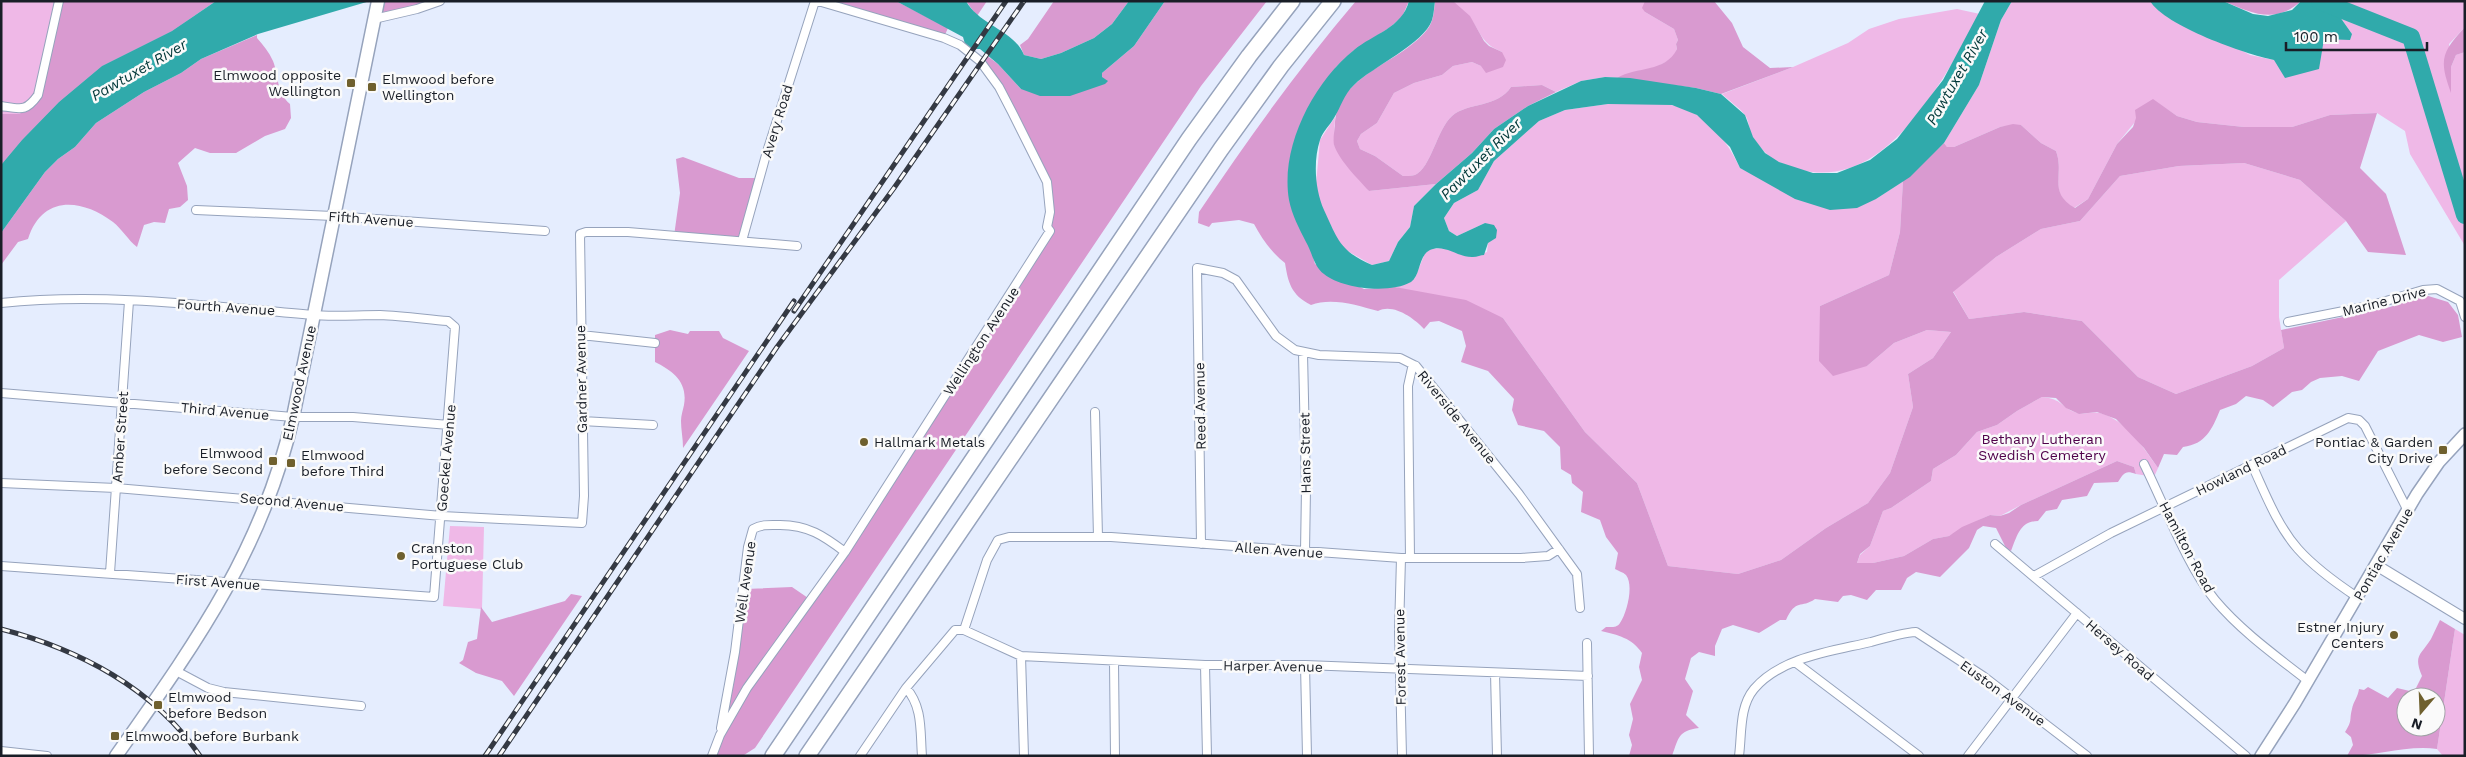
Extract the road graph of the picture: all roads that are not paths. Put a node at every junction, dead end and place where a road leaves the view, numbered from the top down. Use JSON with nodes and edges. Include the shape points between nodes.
{"nodes":[{"id":1,"x":59,"y":1,"type":"edge"},
{"id":2,"x":440,"y":1,"type":"edge"},
{"id":3,"x":816,"y":1,"type":"edge"},
{"id":4,"x":1292,"y":1,"type":"edge"},
{"id":5,"x":1333,"y":1,"type":"edge"},
{"id":6,"x":376,"y":11,"type":"edge"},
{"id":7,"x":1,"y":106,"type":"edge"},
{"id":8,"x":196,"y":210,"type":"dead end"},
{"id":9,"x":333,"y":216,"type":"junction"},
{"id":10,"x":545,"y":231,"type":"dead end"},
{"id":11,"x":742,"y":241,"type":"junction"},
{"id":12,"x":797,"y":246,"type":"dead end"},
{"id":13,"x":1197,"y":268,"type":"joint"},
{"id":14,"x":129,"y":301,"type":"junction"},
{"id":15,"x":1,"y":303,"type":"edge"},
{"id":16,"x":313,"y":315,"type":"junction"},
{"id":17,"x":2465,"y":318,"type":"edge"},
{"id":18,"x":450,"y":322,"type":"joint"},
{"id":19,"x":2288,"y":322,"type":"dead end"},
{"id":20,"x":581,"y":335,"type":"junction"},
{"id":21,"x":656,"y":343,"type":"dead end"},
{"id":22,"x":1303,"y":353,"type":"junction"},
{"id":23,"x":1416,"y":366,"type":"junction"},
{"id":24,"x":1,"y":393,"type":"edge"},
{"id":25,"x":123,"y":402,"type":"junction"},
{"id":26,"x":1095,"y":412,"type":"dead end"},
{"id":27,"x":293,"y":417,"type":"junction"},
{"id":28,"x":582,"y":420,"type":"junction"},
{"id":29,"x":449,"y":425,"type":"junction"},
{"id":30,"x":653,"y":425,"type":"dead end"},
{"id":31,"x":2465,"y":434,"type":"edge"},
{"id":32,"x":2144,"y":464,"type":"dead end"},
{"id":33,"x":2252,"y":465,"type":"junction"},
{"id":34,"x":1,"y":483,"type":"edge"},
{"id":35,"x":116,"y":488,"type":"junction"},
{"id":36,"x":269,"y":500,"type":"junction"},
{"id":37,"x":2166,"y":507,"type":"junction"},
{"id":38,"x":2408,"y":511,"type":"junction"},
{"id":39,"x":442,"y":516,"type":"junction"},
{"id":40,"x":582,"y":523,"type":"joint"},
{"id":41,"x":1098,"y":537,"type":"junction"},
{"id":42,"x":1201,"y":544,"type":"junction"},
{"id":43,"x":1995,"y":544,"type":"dead end"},
{"id":44,"x":1559,"y":549,"type":"junction"},
{"id":45,"x":846,"y":552,"type":"junction"},
{"id":46,"x":1305,"y":552,"type":"junction"},
{"id":47,"x":1400,"y":558,"type":"junction"},
{"id":48,"x":1410,"y":558,"type":"junction"},
{"id":49,"x":2376,"y":565,"type":"junction"},
{"id":50,"x":1,"y":566,"type":"edge"},
{"id":51,"x":110,"y":574,"type":"junction"},
{"id":52,"x":2034,"y":576,"type":"junction"},
{"id":53,"x":230,"y":583,"type":"junction"},
{"id":54,"x":434,"y":597,"type":"joint"},
{"id":55,"x":2357,"y":597,"type":"junction"},
{"id":56,"x":1580,"y":608,"type":"dead end"},
{"id":57,"x":2076,"y":613,"type":"junction"},
{"id":58,"x":2465,"y":619,"type":"edge"},
{"id":59,"x":964,"y":630,"type":"junction"},
{"id":60,"x":1587,"y":643,"type":"dead end"},
{"id":61,"x":1021,"y":656,"type":"junction"},
{"id":62,"x":1114,"y":662,"type":"junction"},
{"id":63,"x":1795,"y":662,"type":"junction"},
{"id":64,"x":1205,"y":665,"type":"junction"},
{"id":65,"x":1305,"y":665,"type":"junction"},
{"id":66,"x":1400,"y":670,"type":"junction"},
{"id":67,"x":176,"y":671,"type":"junction"},
{"id":68,"x":1495,"y":673,"type":"junction"},
{"id":69,"x":1588,"y":676,"type":"junction"},
{"id":70,"x":2308,"y":681,"type":"junction"},
{"id":71,"x":906,"y":688,"type":"junction"},
{"id":72,"x":2012,"y":699,"type":"junction"},
{"id":73,"x":360,"y":706,"type":"dead end"},
{"id":74,"x":720,"y":735,"type":"junction"},
{"id":75,"x":1,"y":751,"type":"edge"},
{"id":76,"x":1740,"y":755,"type":"edge"},
{"id":77,"x":47,"y":756,"type":"edge"},
{"id":78,"x":116,"y":756,"type":"edge"},
{"id":79,"x":712,"y":756,"type":"edge"},
{"id":80,"x":773,"y":756,"type":"edge"},
{"id":81,"x":807,"y":756,"type":"edge"},
{"id":82,"x":860,"y":756,"type":"edge"},
{"id":83,"x":922,"y":756,"type":"edge"},
{"id":84,"x":1024,"y":756,"type":"edge"},
{"id":85,"x":1115,"y":756,"type":"edge"},
{"id":86,"x":1207,"y":756,"type":"edge"},
{"id":87,"x":1307,"y":756,"type":"edge"},
{"id":88,"x":1402,"y":756,"type":"edge"},
{"id":89,"x":1497,"y":756,"type":"edge"},
{"id":90,"x":1589,"y":756,"type":"edge"},
{"id":91,"x":1919,"y":756,"type":"edge"},
{"id":92,"x":1968,"y":756,"type":"edge"},
{"id":93,"x":2087,"y":756,"type":"edge"},
{"id":94,"x":2246,"y":756,"type":"edge"},
{"id":95,"x":2262,"y":756,"type":"edge"}],
"edges":[{"from":1,"to":7,"type":"street","via":[[38,94],[31,104],[22,109]]},
{"from":2,"to":6,"type":"street","via":[[410,11]]},
{"from":3,"to":11,"type":"street","name":"Avery Road"},
{"from":3,"to":45,"type":"street","name":"Wellington Avenue","via":[[944,38],[977,58],[999,87],[1039,164],[1050,194],[1047,228],[1050,231]]},
{"from":4,"to":80,"type":"highway","via":[[1189,139]]},
{"from":5,"to":81,"type":"highway","via":[[1221,149]]},
{"from":6,"to":9,"type":"main road","name":"Elmwood Avenue"},
{"from":8,"to":9,"type":"street","name":"Fifth Avenue"},
{"from":9,"to":10,"type":"street","name":"Fifth Avenue"},
{"from":9,"to":16,"type":"main road","name":"Elmwood Avenue"},
{"from":11,"to":12,"type":"street"},
{"from":11,"to":20,"type":"street","name":"Gardner Avenue","via":[[628,232],[580,234]]},
{"from":13,"to":22,"type":"street","name":"Riverside Avenue","via":[[1223,273],[1236,280],[1276,336]]},
{"from":13,"to":42,"type":"street","name":"Reed Avenue"},
{"from":14,"to":15,"type":"street","name":"Fourth Avenue","via":[[49,298]]},
{"from":14,"to":16,"type":"street","name":"Fourth Avenue"},
{"from":14,"to":25,"type":"street","name":"Amber Street"},
{"from":16,"to":18,"type":"street","name":"Fourth Avenue","via":[[383,315]]},
{"from":16,"to":27,"type":"main road","name":"Elmwood Avenue"},
{"from":17,"to":19,"type":"street","name":"Marine Drive","via":[[2460,301],[2437,290],[2423,290],[2369,306]]},
{"from":18,"to":29,"type":"street","name":"Goeckel Avenue","via":[[455,327],[455,338]]},
{"from":20,"to":21,"type":"street"},
{"from":20,"to":28,"type":"street","name":"Gardner Avenue"},
{"from":22,"to":23,"type":"street","name":"Riverside Avenue","via":[[1400,358]]},
{"from":22,"to":46,"type":"street","name":"Hans Street"},
{"from":23,"to":44,"type":"street","name":"Riverside Avenue"},
{"from":23,"to":48,"type":"street","via":[[1412,368],[1408,386]]},
{"from":24,"to":25,"type":"street","name":"Third Avenue"},
{"from":25,"to":27,"type":"street","name":"Third Avenue"},
{"from":25,"to":35,"type":"street","name":"Amber Street"},
{"from":26,"to":41,"type":"street"},
{"from":27,"to":29,"type":"street","name":"Third Avenue","via":[[352,417]]},
{"from":27,"to":36,"type":"main road","name":"Elmwood Avenue"},
{"from":28,"to":30,"type":"street"},
{"from":28,"to":40,"type":"street","name":"Gardner Avenue"},
{"from":29,"to":39,"type":"street","name":"Goeckel Avenue"},
{"from":31,"to":38,"type":"main road","name":"Pontiac Avenue","via":[[2440,462]]},
{"from":32,"to":37,"type":"street","name":"Hamilton Road"},
{"from":33,"to":37,"type":"street","name":"Howland Road"},
{"from":33,"to":38,"type":"street","name":"Howland Road","via":[[2353,418],[2365,426]]},
{"from":33,"to":55,"type":"street","via":[[2276,516],[2297,548]]},
{"from":34,"to":35,"type":"street","name":"Second Avenue"},
{"from":35,"to":36,"type":"street","name":"Second Avenue"},
{"from":35,"to":51,"type":"street","name":"Amber Street"},
{"from":36,"to":39,"type":"street","name":"Second Avenue"},
{"from":36,"to":53,"type":"main road","name":"Elmwood Avenue"},
{"from":37,"to":52,"type":"street","name":"Howland Road"},
{"from":37,"to":70,"type":"street","name":"Hamilton Road","via":[[2183,545],[2214,598],[2272,654]]},
{"from":38,"to":49,"type":"main road","name":"Pontiac Avenue"},
{"from":39,"to":40,"type":"street","name":"Second Avenue"},
{"from":39,"to":54,"type":"street","name":"Goeckel Avenue"},
{"from":41,"to":42,"type":"street","name":"Allen Avenue"},
{"from":41,"to":59,"type":"street","name":"Allen Avenue","via":[[1009,537],[998,540],[987,560]]},
{"from":42,"to":46,"type":"street","name":"Allen Avenue"},
{"from":43,"to":52,"type":"street","name":"Hersey Road"},
{"from":44,"to":48,"type":"street","name":"Allen Avenue","via":[[1548,556],[1521,558]]},
{"from":44,"to":56,"type":"street","name":"Riverside Avenue","via":[[1577,574]]},
{"from":45,"to":74,"type":"street","name":"Wellington Avenue","via":[[746,688]]},
{"from":45,"to":74,"type":"street","name":"Well Avenue","via":[[809,528],[761,524],[753,529],[748,546],[736,652]]},
{"from":46,"to":47,"type":"street","name":"Allen Avenue"},
{"from":47,"to":48,"type":"street","name":"Allen Avenue"},
{"from":47,"to":66,"type":"street","name":"Forest Avenue"},
{"from":49,"to":55,"type":"main road","name":"Pontiac Avenue"},
{"from":49,"to":58,"type":"street"},
{"from":50,"to":51,"type":"street","name":"First Avenue"},
{"from":51,"to":53,"type":"street","name":"First Avenue"},
{"from":52,"to":57,"type":"street","name":"Hersey Road"},
{"from":53,"to":54,"type":"street","name":"First Avenue"},
{"from":53,"to":67,"type":"main road","name":"Elmwood Avenue"},
{"from":55,"to":70,"type":"main road","name":"Pontiac Avenue"},
{"from":57,"to":72,"type":"street"},
{"from":57,"to":94,"type":"street","name":"Hersey Road"},
{"from":59,"to":61,"type":"street","name":"Harper Avenue"},
{"from":59,"to":71,"type":"street","via":[[955,630]]},
{"from":60,"to":69,"type":"street"},
{"from":61,"to":62,"type":"street","name":"Harper Avenue"},
{"from":61,"to":84,"type":"street"},
{"from":62,"to":64,"type":"street","name":"Harper Avenue"},
{"from":62,"to":85,"type":"street"},
{"from":63,"to":72,"type":"street","name":"Euston Avenue","via":[[1916,632]]},
{"from":63,"to":76,"type":"street","via":[[1754,689],[1743,714]]},
{"from":63,"to":91,"type":"street"},
{"from":64,"to":65,"type":"street","name":"Harper Avenue"},
{"from":64,"to":86,"type":"street"},
{"from":65,"to":66,"type":"street","name":"Harper Avenue"},
{"from":65,"to":87,"type":"street"},
{"from":66,"to":68,"type":"street","name":"Harper Avenue"},
{"from":66,"to":88,"type":"street","name":"Forest Avenue"},
{"from":67,"to":73,"type":"street","via":[[208,688],[224,692]]},
{"from":67,"to":78,"type":"main road","name":"Elmwood Avenue"},
{"from":68,"to":69,"type":"street","name":"Harper Avenue"},
{"from":68,"to":89,"type":"street"},
{"from":69,"to":90,"type":"street"},
{"from":70,"to":95,"type":"main road","name":"Pontiac Avenue"},
{"from":71,"to":82,"type":"street"},
{"from":71,"to":83,"type":"street","via":[[916,699],[919,710]]},
{"from":72,"to":92,"type":"street"},
{"from":72,"to":93,"type":"street","name":"Euston Avenue"},
{"from":74,"to":79,"type":"street","name":"Wellington Avenue"},
{"from":75,"to":77,"type":"street"}]}
